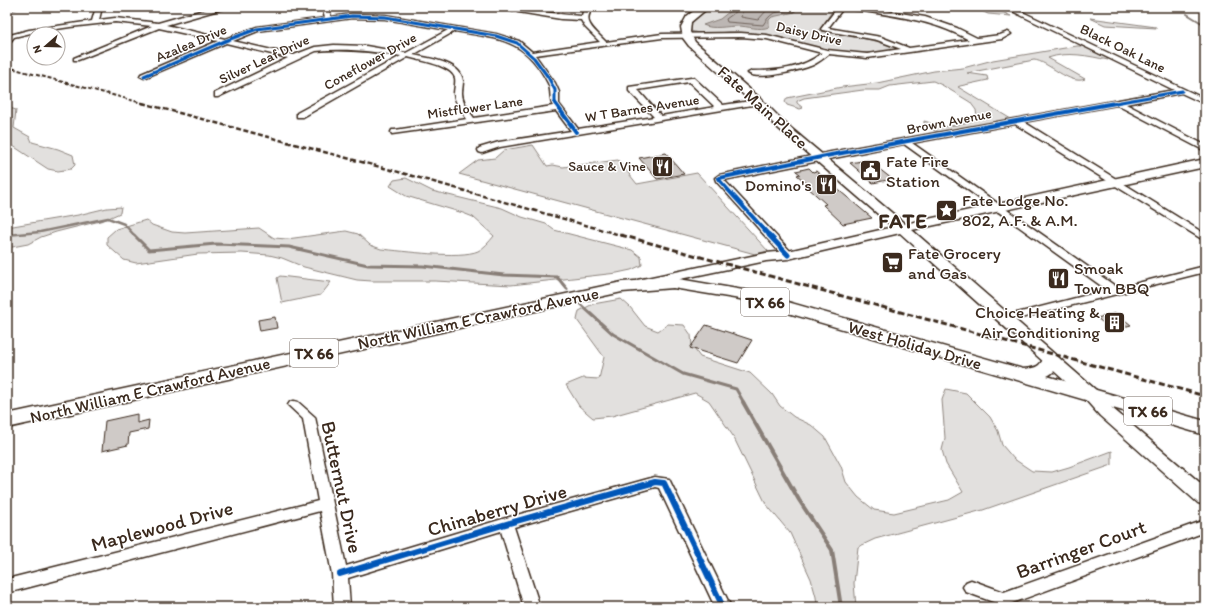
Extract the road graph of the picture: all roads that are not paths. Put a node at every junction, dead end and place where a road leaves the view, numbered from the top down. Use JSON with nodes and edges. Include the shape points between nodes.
{"nodes":[{"id":1,"x":16,"y":7,"type":"edge"},
{"id":2,"x":99,"y":7,"type":"edge"},
{"id":3,"x":226,"y":7,"type":"edge"},
{"id":4,"x":325,"y":7,"type":"edge"},
{"id":5,"x":500,"y":7,"type":"edge"},
{"id":6,"x":591,"y":7,"type":"edge"},
{"id":7,"x":704,"y":7,"type":"edge"},
{"id":8,"x":841,"y":7,"type":"edge"},
{"id":9,"x":851,"y":7,"type":"edge"},
{"id":10,"x":1007,"y":7,"type":"edge"},
{"id":11,"x":7,"y":8,"type":"edge"},
{"id":12,"x":584,"y":18,"type":"junction"},
{"id":13,"x":329,"y":19,"type":"junction"},
{"id":14,"x":95,"y":22,"type":"junction"},
{"id":15,"x":159,"y":26,"type":"junction"},
{"id":16,"x":454,"y":29,"type":"junction"},
{"id":17,"x":1008,"y":34,"type":"dead end"},
{"id":18,"x":686,"y":35,"type":"junction"},
{"id":19,"x":8,"y":40,"type":"edge"},
{"id":20,"x":225,"y":41,"type":"junction"},
{"id":21,"x":977,"y":41,"type":"junction"},
{"id":22,"x":605,"y":44,"type":"junction"},
{"id":23,"x":910,"y":51,"type":"junction"},
{"id":24,"x":827,"y":52,"type":"junction"},
{"id":25,"x":530,"y":54,"type":"junction"},
{"id":26,"x":407,"y":55,"type":"junction"},
{"id":27,"x":295,"y":57,"type":"junction"},
{"id":28,"x":76,"y":59,"type":"dead end"},
{"id":29,"x":752,"y":73,"type":"dead end"},
{"id":30,"x":144,"y":76,"type":"dead end"},
{"id":31,"x":1182,"y":91,"type":"junction"},
{"id":32,"x":218,"y":95,"type":"dead end"},
{"id":33,"x":758,"y":102,"type":"junction"},
{"id":34,"x":1117,"y":102,"type":"junction"},
{"id":35,"x":1205,"y":102,"type":"edge"},
{"id":36,"x":558,"y":108,"type":"junction"},
{"id":37,"x":721,"y":108,"type":"junction"},
{"id":38,"x":300,"y":115,"type":"dead end"},
{"id":39,"x":659,"y":118,"type":"junction"},
{"id":40,"x":472,"y":121,"type":"junction"},
{"id":41,"x":1016,"y":121,"type":"junction"},
{"id":42,"x":395,"y":132,"type":"dead end"},
{"id":43,"x":576,"y":132,"type":"junction"},
{"id":44,"x":906,"y":142,"type":"junction"},
{"id":45,"x":1205,"y":148,"type":"edge"},
{"id":46,"x":482,"y":150,"type":"dead end"},
{"id":47,"x":819,"y":157,"type":"junction"},
{"id":48,"x":1205,"y":163,"type":"edge"},
{"id":49,"x":1114,"y":182,"type":"junction"},
{"id":50,"x":997,"y":207,"type":"junction"},
{"id":51,"x":903,"y":229,"type":"junction"},
{"id":52,"x":1205,"y":238,"type":"edge"},
{"id":53,"x":788,"y":255,"type":"junction"},
{"id":54,"x":1205,"y":269,"type":"edge"},
{"id":55,"x":622,"y":287,"type":"junction"},
{"id":56,"x":1118,"y":292,"type":"junction"},
{"id":57,"x":1005,"y":319,"type":"junction"},
{"id":58,"x":1051,"y":360,"type":"junction"},
{"id":59,"x":1022,"y":375,"type":"junction"},
{"id":60,"x":1091,"y":395,"type":"junction"},
{"id":61,"x":294,"y":405,"type":"dead end"},
{"id":62,"x":7,"y":421,"type":"edge"},
{"id":63,"x":1205,"y":428,"type":"edge"},
{"id":64,"x":1205,"y":498,"type":"edge"},
{"id":65,"x":327,"y":504,"type":"junction"},
{"id":66,"x":506,"y":524,"type":"junction"},
{"id":67,"x":1205,"y":526,"type":"edge"},
{"id":68,"x":340,"y":574,"type":"junction"},
{"id":69,"x":7,"y":586,"type":"edge"},
{"id":70,"x":971,"y":587,"type":"dead end"},
{"id":71,"x":342,"y":607,"type":"edge"},
{"id":72,"x":532,"y":607,"type":"edge"},
{"id":73,"x":723,"y":607,"type":"edge"}],
"edges":[{"from":1,"to":11,"type":"street"},
{"from":2,"to":14,"type":"street"},
{"from":3,"to":15,"type":"street","via":[[201,11]]},
{"from":4,"to":13,"type":"street"},
{"from":5,"to":12,"type":"street"},
{"from":6,"to":12,"type":"street","via":[[586,11]]},
{"from":7,"to":18,"type":"main road","via":[[689,18],[685,25]]},
{"from":8,"to":23,"type":"street","via":[[824,29],[875,38]]},
{"from":9,"to":21,"type":"street","via":[[925,19],[955,29]]},
{"from":10,"to":31,"type":"street","name":"Black Oak Lane"},
{"from":12,"to":22,"type":"street","via":[[587,26]]},
{"from":13,"to":16,"type":"street","name":"Azalea Drive","via":[[352,16],[385,17]]},
{"from":13,"to":20,"type":"street","name":"Azalea Drive","via":[[257,29]]},
{"from":14,"to":15,"type":"street","via":[[131,21]]},
{"from":14,"to":19,"type":"street","via":[[31,31],[12,36]]},
{"from":15,"to":20,"type":"street"},
{"from":15,"to":28,"type":"street"},
{"from":16,"to":25,"type":"street","name":"Azalea Drive","via":[[507,39],[519,44]]},
{"from":16,"to":26,"type":"street","name":"Coneflower Drive"},
{"from":17,"to":21,"type":"street","name":"Daisy Drive"},
{"from":18,"to":22,"type":"street","name":"Daisy Drive"},
{"from":18,"to":24,"type":"street","name":"Daisy Drive","via":[[767,37]]},
{"from":18,"to":33,"type":"main road","name":"Fate Main Place","via":[[692,44]]},
{"from":20,"to":27,"type":"street"},
{"from":20,"to":30,"type":"street","name":"Azalea Drive"},
{"from":21,"to":23,"type":"street","name":"Daisy Drive"},
{"from":22,"to":25,"type":"street","name":"Daisy Drive"},
{"from":23,"to":24,"type":"street","name":"Daisy Drive","via":[[867,56]]},
{"from":24,"to":29,"type":"street","via":[[810,65]]},
{"from":25,"to":36,"type":"street","name":"Azalea Drive","via":[[551,82]]},
{"from":26,"to":27,"type":"street","name":"Silver Leaf Drive","via":[[366,48],[334,47],[315,49]]},
{"from":26,"to":38,"type":"street","name":"Coneflower Drive"},
{"from":26,"to":40,"type":"street","name":"Silver Leaf Drive","via":[[440,63],[455,72],[459,78],[458,95],[461,104]]},
{"from":27,"to":32,"type":"street","name":"Silver Leaf Drive"},
{"from":31,"to":34,"type":"street","name":"Brown Avenue"},
{"from":31,"to":35,"type":"street","name":"Black Oak Lane"},
{"from":33,"to":37,"type":"street","name":"W T Barnes Avenue"},
{"from":33,"to":47,"type":"main road","name":"Fate Main Place"},
{"from":34,"to":41,"type":"street","name":"Brown Avenue"},
{"from":34,"to":45,"type":"street"},
{"from":36,"to":40,"type":"street","name":"Mistflower Lane"},
{"from":36,"to":43,"type":"street","name":"Azalea Drive"},
{"from":37,"to":39,"type":"street","name":"W T Barnes Avenue"},
{"from":37,"to":39,"type":"street","via":[[691,80],[632,89]]},
{"from":39,"to":43,"type":"street","name":"W T Barnes Avenue"},
{"from":40,"to":42,"type":"street","name":"Mistflower Lane"},
{"from":41,"to":44,"type":"street","name":"Brown Avenue"},
{"from":41,"to":49,"type":"street"},
{"from":43,"to":46,"type":"street","name":"W T Barnes Avenue"},
{"from":44,"to":47,"type":"street","name":"Brown Avenue"},
{"from":44,"to":50,"type":"street"},
{"from":47,"to":51,"type":"main road","name":"Fate Main Place"},
{"from":47,"to":53,"type":"street","name":"Brown Avenue","via":[[719,178]]},
{"from":48,"to":49,"type":"main road"},
{"from":49,"to":50,"type":"main road"},
{"from":49,"to":52,"type":"street"},
{"from":50,"to":51,"type":"main road"},
{"from":50,"to":56,"type":"street"},
{"from":51,"to":53,"type":"main road"},
{"from":51,"to":57,"type":"main road","name":"Fate Main Place"},
{"from":53,"to":55,"type":"main road","via":[[766,257]]},
{"from":54,"to":56,"type":"street"},
{"from":55,"to":59,"type":"main road","name":"West Holiday Drive","number":"TX 66","via":[[673,283],[725,291]]},
{"from":55,"to":62,"type":"main road","name":"North William E Crawford Avenue","number":"TX 66"},
{"from":56,"to":57,"type":"street"},
{"from":57,"to":58,"type":"main road","name":"Fate Main Place"},
{"from":58,"to":59,"type":"main road","via":[[1048,367],[1040,372]]},
{"from":58,"to":60,"type":"main road","name":"Fate Main Place"},
{"from":59,"to":60,"type":"main road","name":"West Holiday Drive","number":"TX 66"},
{"from":60,"to":63,"type":"main road","name":"West Holiday Drive","number":"TX 66"},
{"from":60,"to":64,"type":"main road","name":"Fate Main Place","via":[[1106,412]]},
{"from":61,"to":65,"type":"street","name":"Butternut Drive","via":[[309,417]]},
{"from":65,"to":68,"type":"street","name":"Butternut Drive"},
{"from":65,"to":69,"type":"street","name":"Maplewood Drive"},
{"from":66,"to":68,"type":"street","name":"Chinaberry Drive"},
{"from":66,"to":72,"type":"street"},
{"from":66,"to":73,"type":"street","name":"Chinaberry Drive","via":[[655,482],[664,483]]},
{"from":67,"to":70,"type":"street","name":"Barringer Court","via":[[1004,599]]},
{"from":68,"to":71,"type":"street","name":"Butternut Drive"}]}
